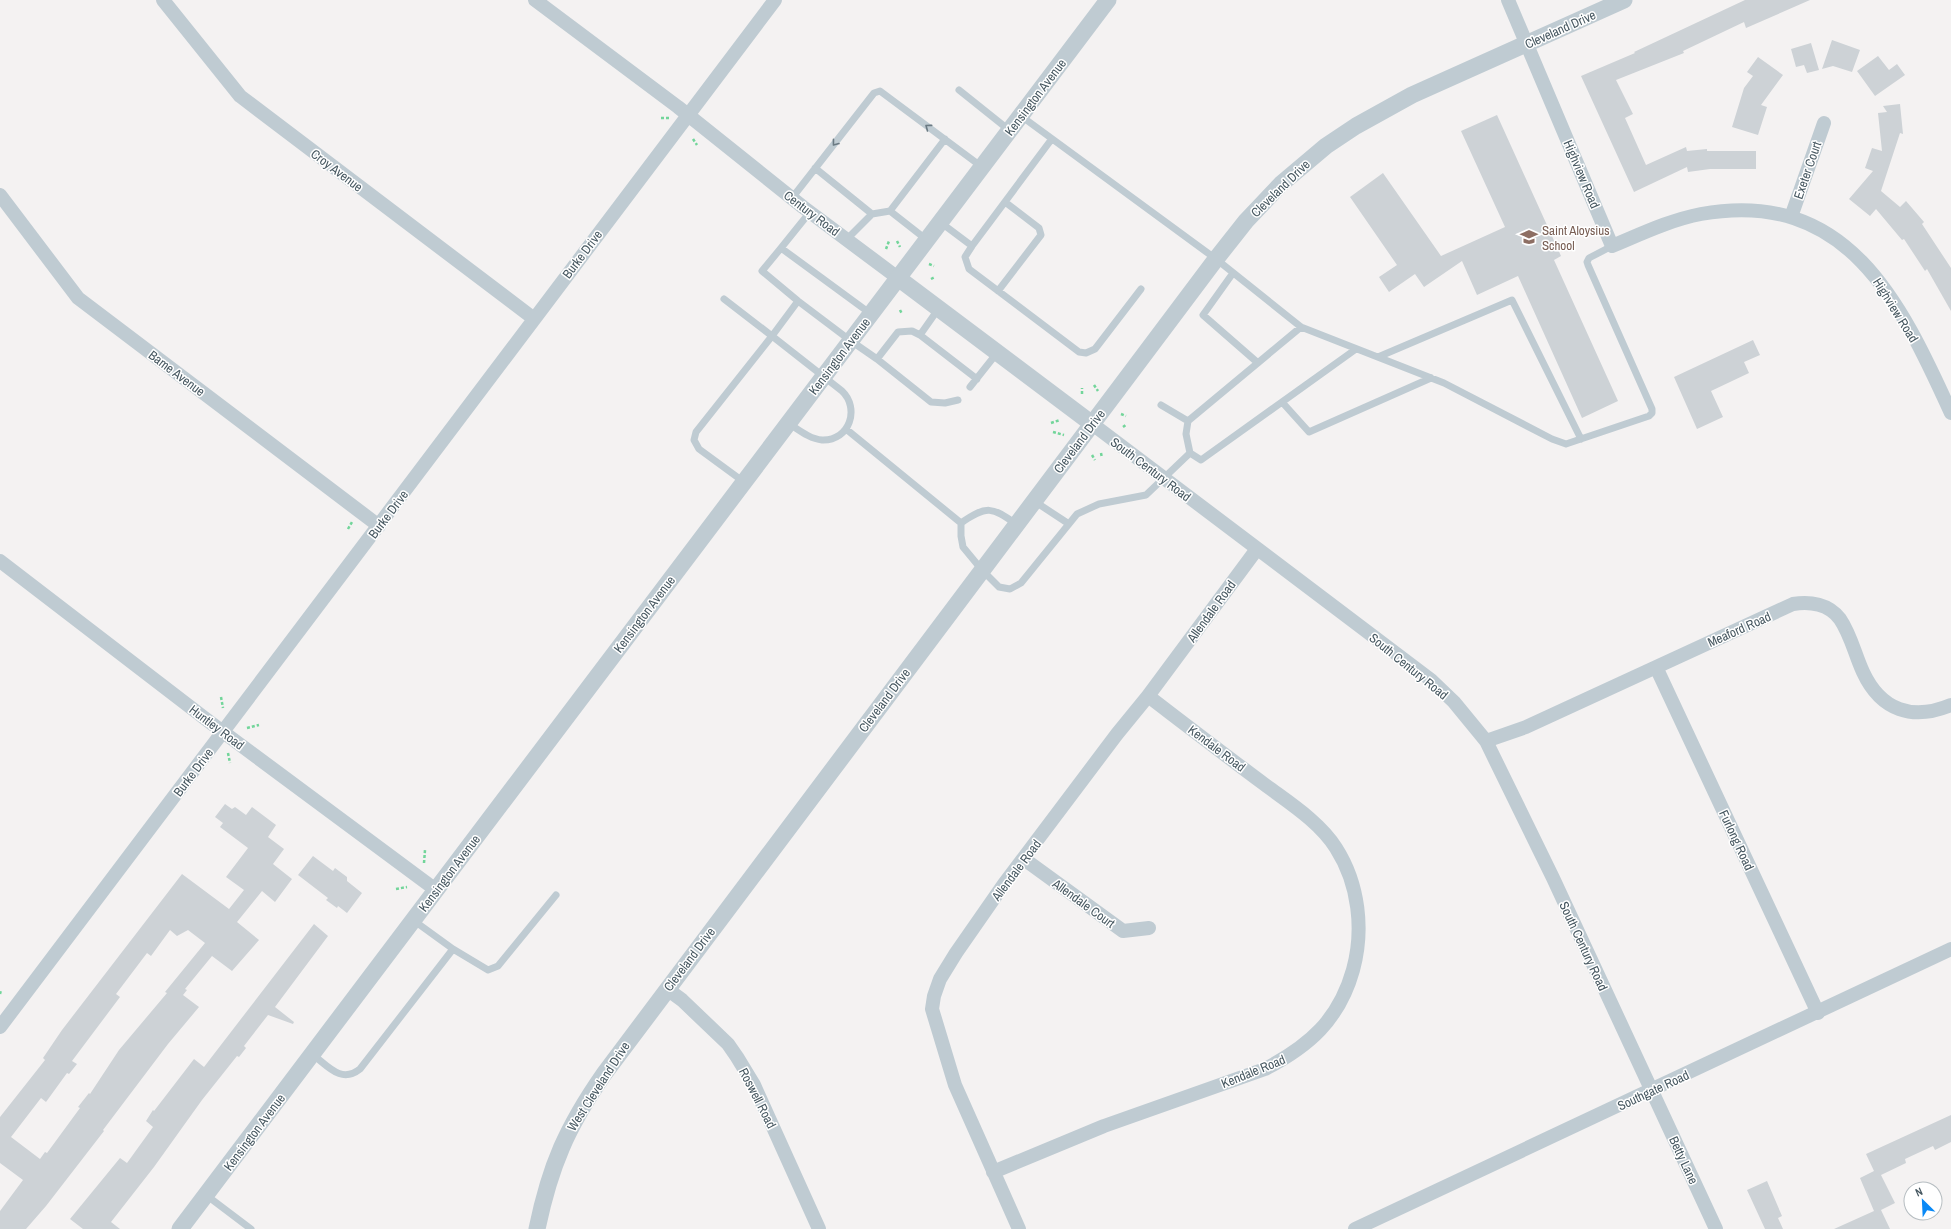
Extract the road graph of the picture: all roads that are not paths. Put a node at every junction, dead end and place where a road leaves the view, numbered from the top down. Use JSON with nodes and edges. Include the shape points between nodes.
{"nodes":[{"id":1,"x":162,"y":0,"type":"edge"},
{"id":2,"x":535,"y":0,"type":"edge"},
{"id":3,"x":775,"y":0,"type":"edge"},
{"id":4,"x":1108,"y":0,"type":"edge"},
{"id":5,"x":1508,"y":0,"type":"edge"},
{"id":6,"x":1624,"y":0,"type":"edge"},
{"id":7,"x":1528,"y":44,"type":"junction"},
{"id":8,"x":960,"y":90,"type":"dead end"},
{"id":9,"x":688,"y":115,"type":"junction"},
{"id":10,"x":1021,"y":116,"type":"junction"},
{"id":11,"x":1824,"y":123,"type":"dead end"},
{"id":12,"x":1010,"y":130,"type":"junction"},
{"id":13,"x":945,"y":140,"type":"junction"},
{"id":14,"x":1051,"y":140,"type":"junction"},
{"id":15,"x":982,"y":167,"type":"junction"},
{"id":16,"x":815,"y":168,"type":"junction"},
{"id":17,"x":0,"y":195,"type":"edge"},
{"id":18,"x":792,"y":198,"type":"junction"},
{"id":19,"x":1005,"y":202,"type":"junction"},
{"id":20,"x":890,"y":211,"type":"junction"},
{"id":21,"x":810,"y":212,"type":"junction"},
{"id":22,"x":872,"y":214,"type":"junction"},
{"id":23,"x":1791,"y":217,"type":"junction"},
{"id":24,"x":940,"y":222,"type":"junction"},
{"id":25,"x":846,"y":239,"type":"junction"},
{"id":26,"x":927,"y":240,"type":"junction"},
{"id":27,"x":972,"y":246,"type":"junction"},
{"id":28,"x":1612,"y":246,"type":"junction"},
{"id":29,"x":781,"y":248,"type":"junction"},
{"id":30,"x":1216,"y":259,"type":"junction"},
{"id":31,"x":1233,"y":273,"type":"junction"},
{"id":32,"x":898,"y":278,"type":"junction"},
{"id":33,"x":1141,"y":289,"type":"dead end"},
{"id":34,"x":998,"y":291,"type":"junction"},
{"id":35,"x":724,"y":299,"type":"dead end"},
{"id":36,"x":798,"y":301,"type":"junction"},
{"id":37,"x":939,"y":308,"type":"junction"},
{"id":38,"x":870,"y":314,"type":"junction"},
{"id":39,"x":533,"y":318,"type":"junction"},
{"id":40,"x":1301,"y":328,"type":"junction"},
{"id":41,"x":920,"y":335,"type":"junction"},
{"id":42,"x":772,"y":336,"type":"junction"},
{"id":43,"x":851,"y":341,"type":"junction"},
{"id":44,"x":1356,"y":349,"type":"junction"},
{"id":45,"x":997,"y":353,"type":"junction"},
{"id":46,"x":1378,"y":357,"type":"junction"},
{"id":47,"x":877,"y":359,"type":"junction"},
{"id":48,"x":1258,"y":363,"type":"junction"},
{"id":49,"x":824,"y":376,"type":"junction"},
{"id":50,"x":1431,"y":378,"type":"junction"},
{"id":51,"x":977,"y":379,"type":"junction"},
{"id":52,"x":970,"y":387,"type":"dead end"},
{"id":53,"x":958,"y":400,"type":"dead end"},
{"id":54,"x":1282,"y":402,"type":"junction"},
{"id":55,"x":1161,"y":405,"type":"dead end"},
{"id":56,"x":1951,"y":413,"type":"edge"},
{"id":57,"x":1188,"y":421,"type":"junction"},
{"id":58,"x":788,"y":423,"type":"junction"},
{"id":59,"x":1092,"y":424,"type":"junction"},
{"id":60,"x":846,"y":428,"type":"junction"},
{"id":61,"x":1581,"y":439,"type":"junction"},
{"id":62,"x":1190,"y":453,"type":"junction"},
{"id":63,"x":1164,"y":479,"type":"junction"},
{"id":64,"x":744,"y":482,"type":"junction"},
{"id":65,"x":1034,"y":500,"type":"junction"},
{"id":66,"x":961,"y":523,"type":"junction"},
{"id":67,"x":1016,"y":524,"type":"junction"},
{"id":68,"x":1069,"y":524,"type":"junction"},
{"id":69,"x":379,"y":526,"type":"junction"},
{"id":70,"x":1257,"y":549,"type":"junction"},
{"id":71,"x":0,"y":561,"type":"edge"},
{"id":72,"x":982,"y":570,"type":"junction"},
{"id":73,"x":1656,"y":667,"type":"junction"},
{"id":74,"x":1148,"y":696,"type":"junction"},
{"id":75,"x":1951,"y":705,"type":"edge"},
{"id":76,"x":223,"y":732,"type":"junction"},
{"id":77,"x":1486,"y":741,"type":"junction"},
{"id":78,"x":1024,"y":859,"type":"junction"},
{"id":79,"x":436,"y":890,"type":"junction"},
{"id":80,"x":556,"y":895,"type":"dead end"},
{"id":81,"x":413,"y":920,"type":"junction"},
{"id":82,"x":1149,"y":928,"type":"dead end"},
{"id":83,"x":453,"y":949,"type":"junction"},
{"id":84,"x":1951,"y":949,"type":"edge"},
{"id":85,"x":667,"y":989,"type":"junction"},
{"id":86,"x":1818,"y":1013,"type":"junction"},
{"id":87,"x":647,"y":1015,"type":"joint"},
{"id":88,"x":0,"y":1027,"type":"edge"},
{"id":89,"x":312,"y":1054,"type":"junction"},
{"id":90,"x":1651,"y":1091,"type":"junction"},
{"id":91,"x":993,"y":1172,"type":"junction"},
{"id":92,"x":206,"y":1195,"type":"junction"},
{"id":93,"x":180,"y":1229,"type":"edge"},
{"id":94,"x":252,"y":1229,"type":"edge"},
{"id":95,"x":537,"y":1229,"type":"edge"},
{"id":96,"x":819,"y":1229,"type":"edge"},
{"id":97,"x":1019,"y":1229,"type":"edge"},
{"id":98,"x":1355,"y":1229,"type":"edge"},
{"id":99,"x":1716,"y":1229,"type":"edge"}],
"edges":[{"from":1,"to":39,"type":"street","name":"Croy Avenue","via":[[240,96]]},
{"from":2,"to":9,"type":"street","name":"Century Road"},
{"from":3,"to":9,"type":"street","name":"Burke Drive"},
{"from":4,"to":10,"type":"street","name":"Kensington Avenue"},
{"from":5,"to":7,"type":"street","name":"Highview Road"},
{"from":6,"to":7,"type":"street","name":"Cleveland Drive"},
{"from":7,"to":28,"type":"street","name":"Highview Road"},
{"from":7,"to":30,"type":"street","name":"Cleveland Drive","via":[[1412,95],[1326,146],[1281,184],[1246,221]]},
{"from":8,"to":12,"type":"lane"},
{"from":9,"to":18,"type":"street","name":"Century Road"},
{"from":9,"to":39,"type":"street","name":"Burke Drive"},
{"from":10,"to":12,"type":"street","name":"Kensington Avenue"},
{"from":10,"to":14,"type":"lane"},
{"from":11,"to":23,"type":"street","name":"Exeter Court"},
{"from":12,"to":15,"type":"street","name":"Kensington Avenue"},
{"from":13,"to":15,"type":"lane"},
{"from":13,"to":16,"type":"lane","one_way":true,"via":[[880,91],[874,93]]},
{"from":13,"to":20,"type":"lane"},
{"from":14,"to":19,"type":"lane"},
{"from":14,"to":30,"type":"lane"},
{"from":15,"to":24,"type":"street","name":"Kensington Avenue"},
{"from":16,"to":18,"type":"lane"},
{"from":16,"to":22,"type":"lane"},
{"from":17,"to":69,"type":"street","name":"Bame Avenue","via":[[78,298]]},
{"from":18,"to":21,"type":"street","name":"Century Road"},
{"from":19,"to":27,"type":"lane"},
{"from":19,"to":34,"type":"lane","via":[[1039,228],[1041,235]]},
{"from":20,"to":22,"type":"lane"},
{"from":20,"to":26,"type":"lane"},
{"from":21,"to":25,"type":"street","name":"Century Road"},
{"from":21,"to":29,"type":"lane"},
{"from":22,"to":25,"type":"lane"},
{"from":23,"to":28,"type":"street","name":"Highview Road","via":[[1764,211],[1732,210],[1700,215],[1668,223]]},
{"from":23,"to":56,"type":"street","name":"Highview Road","via":[[1823,231],[1869,268],[1903,317]]},
{"from":24,"to":26,"type":"street","name":"Kensington Avenue"},
{"from":24,"to":27,"type":"lane"},
{"from":25,"to":32,"type":"street","name":"Century Road"},
{"from":26,"to":32,"type":"street","name":"Kensington Avenue"},
{"from":27,"to":34,"type":"lane","via":[[964,257],[969,269]]},
{"from":28,"to":61,"type":"lane","via":[[1587,262],[1652,413]]},
{"from":29,"to":36,"type":"lane","via":[[762,272]]},
{"from":29,"to":38,"type":"lane"},
{"from":30,"to":31,"type":"lane"},
{"from":30,"to":59,"type":"street","name":"Cleveland Drive"},
{"from":31,"to":40,"type":"lane"},
{"from":31,"to":48,"type":"lane","via":[[1203,315]]},
{"from":32,"to":37,"type":"street","name":"Century Road"},
{"from":32,"to":38,"type":"street","name":"Kensington Avenue"},
{"from":33,"to":34,"type":"lane","via":[[1095,349],[1086,353],[1079,352]]},
{"from":35,"to":42,"type":"lane"},
{"from":36,"to":42,"type":"lane"},
{"from":36,"to":43,"type":"lane"},
{"from":37,"to":41,"type":"lane"},
{"from":37,"to":45,"type":"street","name":"Century Road"},
{"from":38,"to":43,"type":"street","name":"Kensington Avenue"},
{"from":39,"to":69,"type":"street","name":"Burke Drive"},
{"from":40,"to":44,"type":"lane"},
{"from":40,"to":48,"type":"lane"},
{"from":41,"to":47,"type":"lane","via":[[912,331],[898,332]]},
{"from":41,"to":51,"type":"lane"},
{"from":42,"to":49,"type":"lane"},
{"from":42,"to":64,"type":"lane","via":[[696,432],[694,440],[699,449]]},
{"from":43,"to":47,"type":"lane"},
{"from":43,"to":49,"type":"street","name":"Kensington Avenue"},
{"from":44,"to":46,"type":"lane"},
{"from":44,"to":54,"type":"lane"},
{"from":45,"to":51,"type":"lane"},
{"from":45,"to":59,"type":"street","name":"Century Road"},
{"from":46,"to":50,"type":"lane"},
{"from":46,"to":61,"type":"lane","via":[[1512,300]]},
{"from":47,"to":53,"type":"lane","via":[[931,402],[945,403]]},
{"from":48,"to":57,"type":"lane"},
{"from":49,"to":58,"type":"street","name":"Kensington Avenue"},
{"from":49,"to":60,"type":"lane","via":[[842,390],[850,401],[852,414]]},
{"from":50,"to":54,"type":"lane","via":[[1309,432]]},
{"from":50,"to":61,"type":"lane","via":[[1552,439],[1566,444]]},
{"from":51,"to":52,"type":"lane"},
{"from":54,"to":62,"type":"lane","via":[[1201,460]]},
{"from":55,"to":57,"type":"lane"},
{"from":57,"to":62,"type":"lane","via":[[1186,434]]},
{"from":58,"to":60,"type":"lane","via":[[808,436],[821,440],[836,437]]},
{"from":58,"to":64,"type":"street","name":"Kensington Avenue"},
{"from":59,"to":63,"type":"street","name":"South Century Road"},
{"from":59,"to":65,"type":"street","name":"Cleveland Drive"},
{"from":60,"to":66,"type":"lane"},
{"from":62,"to":63,"type":"lane"},
{"from":63,"to":68,"type":"lane","via":[[1146,495],[1099,504],[1077,514]]},
{"from":63,"to":70,"type":"street","name":"South Century Road"},
{"from":64,"to":79,"type":"street","name":"Kensington Avenue"},
{"from":65,"to":67,"type":"street","name":"Cleveland Drive"},
{"from":65,"to":68,"type":"lane"},
{"from":66,"to":67,"type":"lane","via":[[974,514],[996,510]]},
{"from":66,"to":72,"type":"lane","via":[[960,536],[963,547]]},
{"from":67,"to":72,"type":"street","name":"Cleveland Drive"},
{"from":68,"to":72,"type":"lane","via":[[1021,583],[1010,589],[999,587]]},
{"from":69,"to":76,"type":"street","name":"Burke Drive"},
{"from":70,"to":74,"type":"street","name":"Allendale Road"},
{"from":70,"to":77,"type":"street","name":"South Century Road","via":[[1431,680],[1454,702]]},
{"from":71,"to":76,"type":"street","name":"Huntley Road"},
{"from":72,"to":85,"type":"street","name":"Cleveland Drive"},
{"from":73,"to":75,"type":"street","name":"Meaford Road","via":[[1793,604],[1803,602],[1830,609],[1839,618],[1864,674],[1881,698],[1892,707],[1920,714],[1935,712]]},
{"from":73,"to":77,"type":"street","name":"Meaford Road","via":[[1526,727]]},
{"from":73,"to":86,"type":"street","name":"Furlong Road"},
{"from":74,"to":78,"type":"street","name":"Allendale Road"},
{"from":74,"to":91,"type":"street","name":"Kendale Road","via":[[1306,817],[1336,847],[1348,872],[1358,906],[1359,933],[1356,959],[1350,979],[1340,1003],[1326,1023],[1310,1041],[1290,1056],[1265,1069],[1104,1126]]},
{"from":76,"to":79,"type":"street","name":"Huntley Road"},
{"from":76,"to":88,"type":"street","name":"Burke Drive"},
{"from":77,"to":90,"type":"street","name":"South Century Road","via":[[1553,878]]},
{"from":78,"to":82,"type":"street","name":"Allendale Court","via":[[1123,931]]},
{"from":78,"to":91,"type":"street","name":"Allendale Road","via":[[956,952],[940,979],[932,1009],[955,1085]]},
{"from":79,"to":81,"type":"street","name":"Kensington Avenue"},
{"from":80,"to":83,"type":"lane","via":[[494,968],[483,968]]},
{"from":81,"to":83,"type":"lane"},
{"from":81,"to":89,"type":"street","name":"Kensington Avenue"},
{"from":83,"to":89,"type":"lane","via":[[354,1075],[338,1074]]},
{"from":84,"to":86,"type":"street","name":"Southgate Road"},
{"from":85,"to":87,"type":"street","name":"Cleveland Drive"},
{"from":85,"to":96,"type":"street","name":"Roswell Road","via":[[728,1044],[737,1058],[754,1085]]},
{"from":86,"to":90,"type":"street","name":"Southgate Road"},
{"from":87,"to":95,"type":"street","name":"West Cleveland Drive","via":[[585,1101],[565,1136],[546,1186]]},
{"from":89,"to":92,"type":"street","name":"Kensington Avenue"},
{"from":90,"to":98,"type":"street","name":"Southgate Road"},
{"from":90,"to":99,"type":"street","name":"Betty Lane"},
{"from":91,"to":97,"type":"street","name":"Allendale Road"},
{"from":92,"to":93,"type":"street","name":"Kensington Avenue"},
{"from":92,"to":94,"type":"lane"}]}
